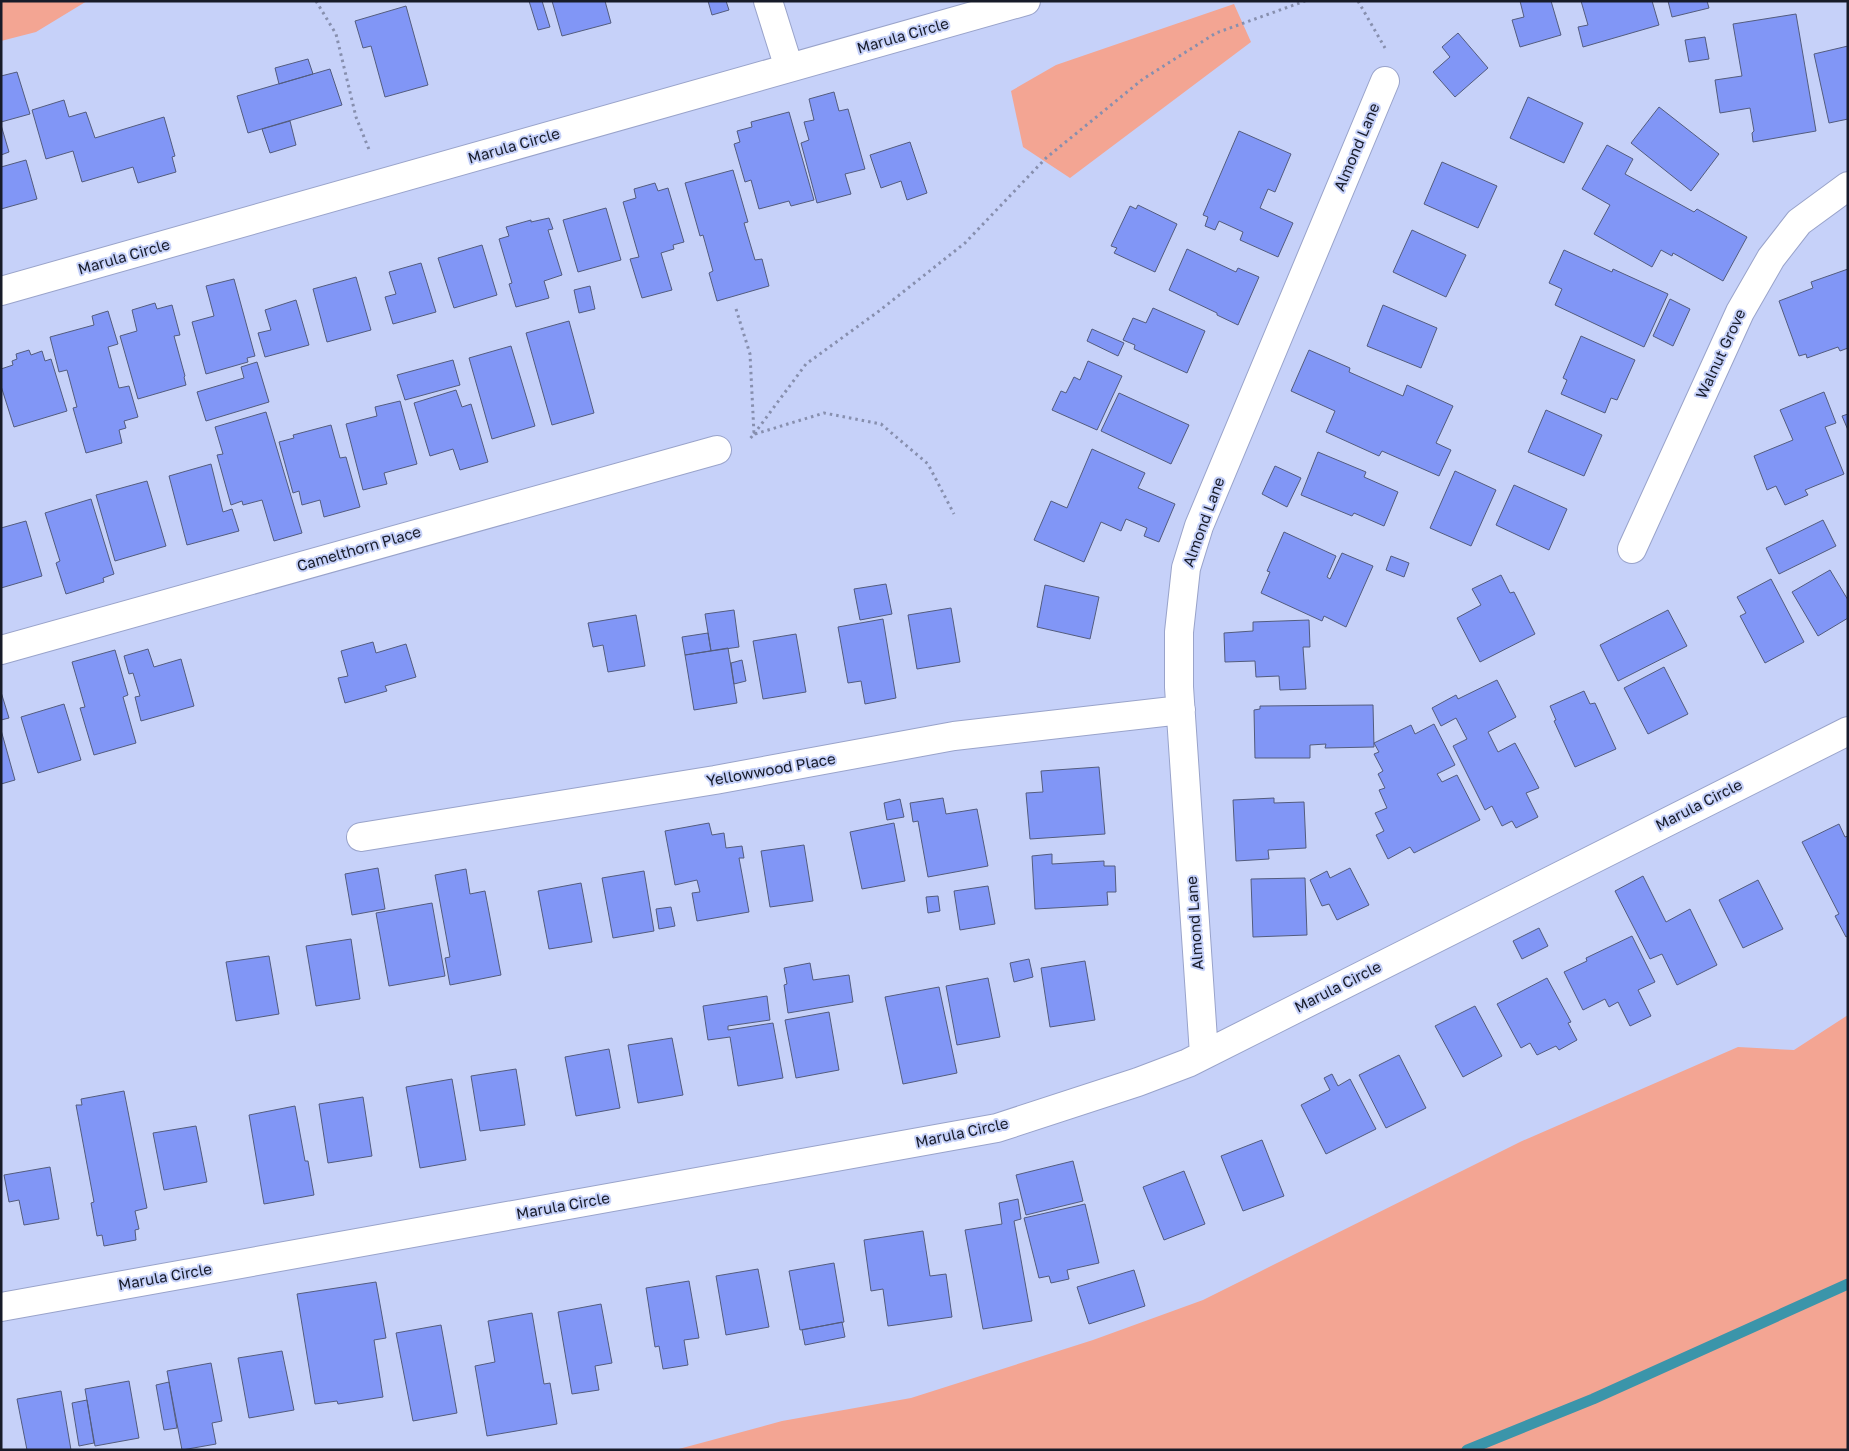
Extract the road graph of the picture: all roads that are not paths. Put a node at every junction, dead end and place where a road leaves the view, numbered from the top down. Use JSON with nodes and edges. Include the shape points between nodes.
{"nodes":[{"id":1,"x":768,"y":1,"type":"edge"},
{"id":2,"x":1026,"y":1,"type":"edge"},
{"id":3,"x":789,"y":68,"type":"junction"},
{"id":4,"x":1385,"y":81,"type":"road end"},
{"id":5,"x":1848,"y":186,"type":"edge"},
{"id":6,"x":1,"y":292,"type":"edge"},
{"id":7,"x":716,"y":450,"type":"dead end"},
{"id":8,"x":1632,"y":549,"type":"dead end"},
{"id":9,"x":1,"y":650,"type":"edge"},
{"id":10,"x":1181,"y":710,"type":"junction"},
{"id":11,"x":1848,"y":731,"type":"edge"},
{"id":12,"x":361,"y":837,"type":"dead end"},
{"id":13,"x":1204,"y":1054,"type":"junction"},
{"id":14,"x":1,"y":1307,"type":"edge"}],
"edges":[{"from":1,"to":3,"type":"street"},
{"from":2,"to":3,"type":"street","name":"Marula Circle"},
{"from":3,"to":6,"type":"street","name":"Marula Circle"},
{"from":4,"to":10,"type":"street","name":"Almond Lane","via":[[1200,526],[1186,568],[1179,632]]},
{"from":5,"to":8,"type":"street","name":"Walnut Grove","via":[[1799,222],[1770,258],[1740,312]]},
{"from":7,"to":9,"type":"street","name":"Camelthorn Place"},
{"from":10,"to":12,"type":"street","name":"Yellowwood Place","via":[[954,736],[715,780]]},
{"from":10,"to":13,"type":"street","name":"Almond Lane"},
{"from":11,"to":13,"type":"street","name":"Marula Circle"},
{"from":13,"to":14,"type":"street","name":"Marula Circle","via":[[1138,1082],[997,1128]]}]}
